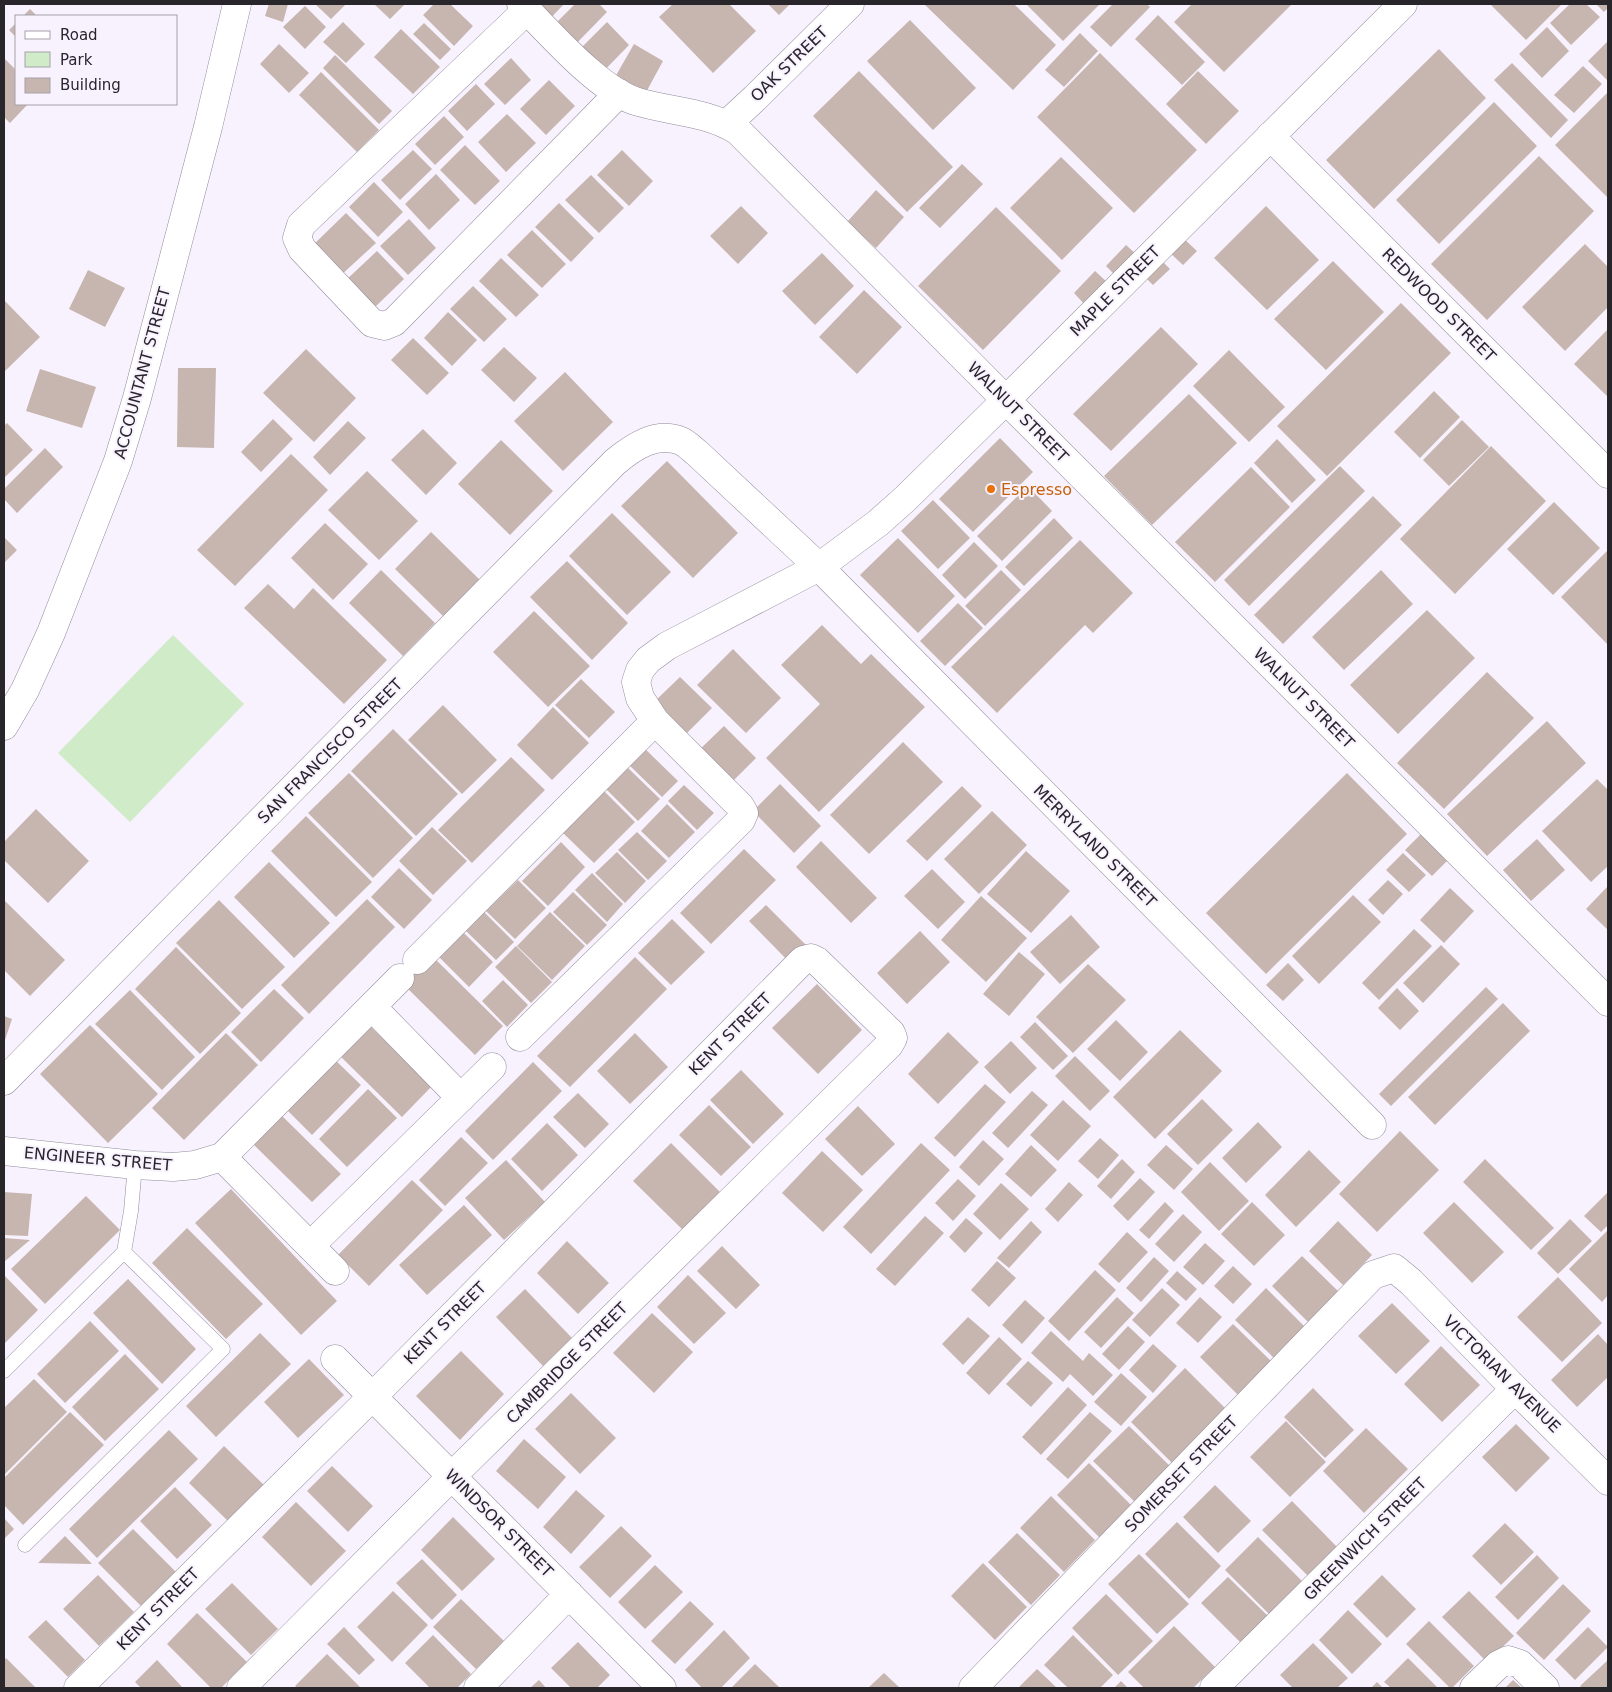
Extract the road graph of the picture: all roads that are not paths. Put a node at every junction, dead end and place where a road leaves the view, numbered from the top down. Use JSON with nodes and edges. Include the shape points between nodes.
{"nodes":[{"id":1,"x":237,"y":4,"type":"edge"},
{"id":2,"x":850,"y":4,"type":"edge"},
{"id":3,"x":1403,"y":4,"type":"edge"},
{"id":4,"x":524,"y":7,"type":"edge"},
{"id":5,"x":619,"y":94,"type":"junction"},
{"id":6,"x":727,"y":124,"type":"junction"},
{"id":7,"x":1270,"y":136,"type":"junction"},
{"id":8,"x":1006,"y":400,"type":"junction"},
{"id":9,"x":667,"y":438,"type":"joint"},
{"id":10,"x":1608,"y":474,"type":"edge"},
{"id":11,"x":819,"y":567,"type":"junction"},
{"id":12,"x":655,"y":721,"type":"junction"},
{"id":13,"x":4,"y":726,"type":"edge"},
{"id":14,"x":811,"y":958,"type":"joint"},
{"id":15,"x":1608,"y":1002,"type":"edge"},
{"id":16,"x":372,"y":1007,"type":"junction"},
{"id":17,"x":520,"y":1037,"type":"dead end"},
{"id":18,"x":492,"y":1067,"type":"dead end"},
{"id":19,"x":4,"y":1081,"type":"edge"},
{"id":20,"x":461,"y":1098,"type":"junction"},
{"id":21,"x":1372,"y":1125,"type":"dead end"},
{"id":22,"x":4,"y":1151,"type":"edge"},
{"id":23,"x":222,"y":1157,"type":"junction"},
{"id":24,"x":134,"y":1165,"type":"junction"},
{"id":25,"x":310,"y":1246,"type":"junction"},
{"id":26,"x":124,"y":1252,"type":"junction"},
{"id":27,"x":1394,"y":1268,"type":"joint"},
{"id":28,"x":335,"y":1271,"type":"dead end"},
{"id":29,"x":336,"y":1358,"type":"dead end"},
{"id":30,"x":4,"y":1371,"type":"edge"},
{"id":31,"x":1515,"y":1389,"type":"junction"},
{"id":32,"x":373,"y":1396,"type":"junction"},
{"id":33,"x":452,"y":1476,"type":"junction"},
{"id":34,"x":1608,"y":1481,"type":"edge"},
{"id":35,"x":25,"y":1545,"type":"dead end"},
{"id":36,"x":569,"y":1594,"type":"junction"},
{"id":37,"x":78,"y":1688,"type":"edge"},
{"id":38,"x":241,"y":1688,"type":"edge"},
{"id":39,"x":478,"y":1688,"type":"edge"},
{"id":40,"x":662,"y":1688,"type":"edge"},
{"id":41,"x":973,"y":1688,"type":"edge"},
{"id":42,"x":1214,"y":1688,"type":"edge"},
{"id":43,"x":1474,"y":1688,"type":"edge"},
{"id":44,"x":1544,"y":1688,"type":"edge"}],
"edges":[{"from":1,"to":13,"type":"street","name":"ACCOUNTANT STREET","via":[[208,127],[118,461],[51,633],[25,690]]},
{"from":2,"to":6,"type":"street","name":"OAK STREET"},
{"from":3,"to":7,"type":"street","name":"MAPLE STREET"},
{"from":4,"to":5,"type":"street","name":"WALNUT STREET","via":[[585,68]]},
{"from":4,"to":5,"type":"street","via":[[301,225],[297,238],[302,249],[372,322],[384,326],[394,322]]},
{"from":5,"to":6,"type":"street","name":"WALNUT STREET"},
{"from":6,"to":8,"type":"street","name":"WALNUT STREET","via":[[749,140]]},
{"from":7,"to":8,"type":"street","name":"MAPLE STREET"},
{"from":7,"to":10,"type":"street","name":"REDWOOD STREET"},
{"from":8,"to":11,"type":"street","name":"MAPLE STREET","via":[[905,499]]},
{"from":8,"to":15,"type":"street","name":"WALNUT STREET"},
{"from":9,"to":11,"type":"street","name":"MERRYLAND STREET","via":[[682,441],[697,453]]},
{"from":9,"to":19,"type":"street","name":"SAN FRANCISCO STREET","via":[[649,440],[631,448],[615,462]]},
{"from":11,"to":12,"type":"street","name":"MAPLE STREET","via":[[667,646],[648,660],[636,682],[640,698]]},
{"from":11,"to":21,"type":"street","name":"MERRYLAND STREET"},
{"from":12,"to":16,"type":"street"},
{"from":12,"to":17,"type":"street","via":[[744,813],[741,820]]},
{"from":14,"to":32,"type":"street","name":"KENT STREET","via":[[803,960]]},
{"from":14,"to":33,"type":"street","name":"CAMBRIDGE STREET","via":[[891,1032],[893,1038]]},
{"from":16,"to":20,"type":"street"},
{"from":16,"to":23,"type":"street"},
{"from":18,"to":20,"type":"street"},
{"from":20,"to":25,"type":"street"},
{"from":22,"to":24,"type":"street","name":"ENGINEER STREET"},
{"from":23,"to":24,"type":"street","name":"ENGINEER STREET","via":[[173,1167]]},
{"from":23,"to":25,"type":"street"},
{"from":24,"to":26,"type":"lane"},
{"from":25,"to":28,"type":"street"},
{"from":26,"to":30,"type":"lane"},
{"from":26,"to":35,"type":"lane","via":[[223,1348]]},
{"from":27,"to":31,"type":"street","name":"VICTORIAN AVENUE"},
{"from":27,"to":41,"type":"street","name":"SOMERSET STREET","via":[[1373,1275]]},
{"from":29,"to":32,"type":"street","name":"WINDSOR STREET"},
{"from":31,"to":34,"type":"street","name":"VICTORIAN AVENUE"},
{"from":31,"to":42,"type":"street","name":"GREENWICH STREET"},
{"from":32,"to":33,"type":"street","name":"WINDSOR STREET"},
{"from":32,"to":37,"type":"street","name":"KENT STREET"},
{"from":33,"to":36,"type":"street","name":"WINDSOR STREET"},
{"from":33,"to":38,"type":"street","name":"CAMBRIDGE STREET"},
{"from":36,"to":39,"type":"street"},
{"from":36,"to":40,"type":"street","name":"WINDSOR STREET"},
{"from":43,"to":44,"type":"street","via":[[1508,1660],[1520,1664]]}]}
